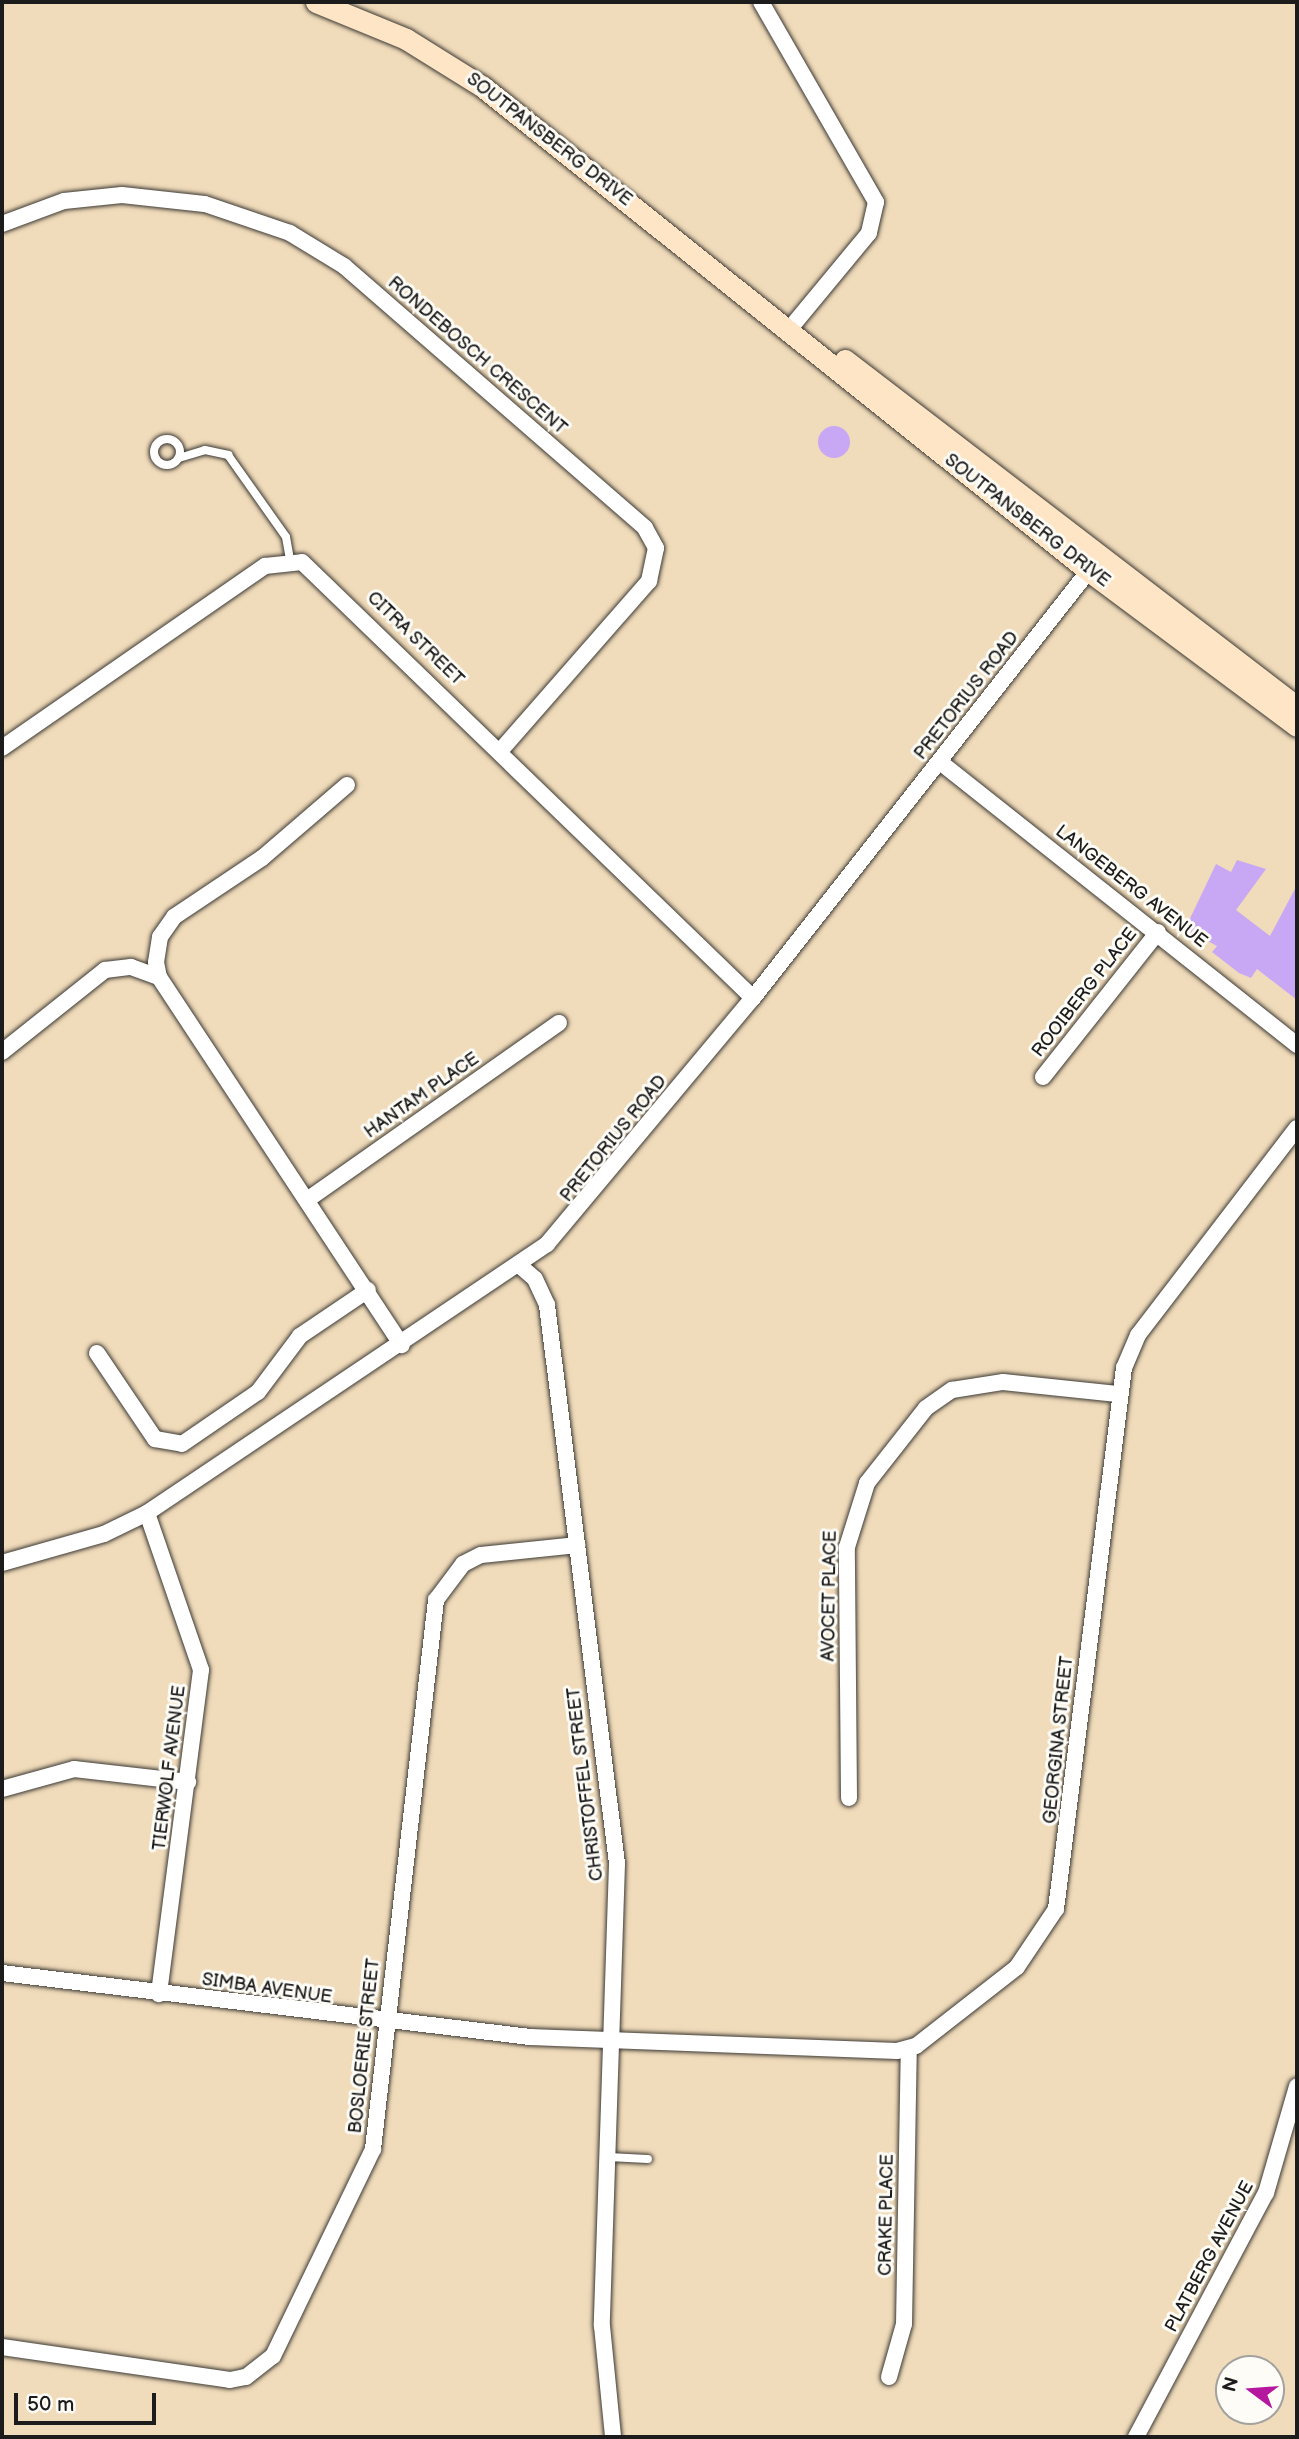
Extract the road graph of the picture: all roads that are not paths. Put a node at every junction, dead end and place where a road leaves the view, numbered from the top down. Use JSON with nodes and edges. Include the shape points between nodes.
{"nodes":[{"id":1,"x":316,"y":2,"type":"edge"},
{"id":2,"x":761,"y":2,"type":"edge"},
{"id":3,"x":2,"y":224,"type":"edge"},
{"id":4,"x":790,"y":327,"type":"junction"},
{"id":5,"x":179,"y":458,"type":"dead end"},
{"id":6,"x":290,"y":559,"type":"junction"},
{"id":7,"x":1095,"y":563,"type":"junction"},
{"id":8,"x":1297,"y":707,"type":"edge"},
{"id":9,"x":1297,"y":726,"type":"edge"},
{"id":10,"x":2,"y":748,"type":"edge"},
{"id":11,"x":501,"y":750,"type":"junction"},
{"id":12,"x":940,"y":761,"type":"junction"},
{"id":13,"x":347,"y":785,"type":"dead end"},
{"id":14,"x":1158,"y":932,"type":"junction"},
{"id":15,"x":159,"y":977,"type":"junction"},
{"id":16,"x":753,"y":999,"type":"junction"},
{"id":17,"x":559,"y":1023,"type":"dead end"},
{"id":18,"x":1297,"y":1045,"type":"edge"},
{"id":19,"x":2,"y":1052,"type":"edge"},
{"id":20,"x":1043,"y":1077,"type":"dead end"},
{"id":21,"x":1297,"y":1128,"type":"edge"},
{"id":22,"x":307,"y":1200,"type":"junction"},
{"id":23,"x":519,"y":1265,"type":"junction"},
{"id":24,"x":368,"y":1290,"type":"junction"},
{"id":25,"x":402,"y":1345,"type":"junction"},
{"id":26,"x":97,"y":1353,"type":"dead end"},
{"id":27,"x":1117,"y":1394,"type":"junction"},
{"id":28,"x":147,"y":1513,"type":"junction"},
{"id":29,"x":577,"y":1545,"type":"junction"},
{"id":30,"x":2,"y":1563,"type":"edge"},
{"id":31,"x":188,"y":1782,"type":"junction"},
{"id":32,"x":2,"y":1789,"type":"edge"},
{"id":33,"x":849,"y":1798,"type":"dead end"},
{"id":34,"x":2,"y":1973,"type":"edge"},
{"id":35,"x":159,"y":1994,"type":"junction"},
{"id":36,"x":387,"y":2024,"type":"junction"},
{"id":37,"x":612,"y":2042,"type":"junction"},
{"id":38,"x":909,"y":2050,"type":"junction"},
{"id":39,"x":1297,"y":2086,"type":"edge"},
{"id":40,"x":608,"y":2157,"type":"junction"},
{"id":41,"x":648,"y":2159,"type":"dead end"},
{"id":42,"x":2,"y":2347,"type":"edge"},
{"id":43,"x":889,"y":2378,"type":"dead end"},
{"id":44,"x":613,"y":2437,"type":"edge"},
{"id":45,"x":1136,"y":2437,"type":"edge"}],
"edges":[{"from":1,"to":4,"type":"street","name":"SOUTPANSBERG DRIVE","via":[[376,24],[455,67]]},
{"from":2,"to":4,"type":"street","via":[[876,202],[869,233]]},
{"from":3,"to":11,"type":"street","name":"RONDEBOSCH CRESCENT","via":[[64,201],[122,195],[205,204],[290,233],[344,266],[645,528],[656,548],[649,581]]},
{"from":4,"to":7,"type":"street","name":"SOUTPANSBERG DRIVE"},
{"from":5,"to":6,"type":"lane","via":[[205,450],[228,455],[285,537]]},
{"from":6,"to":10,"type":"street","via":[[265,566]]},
{"from":6,"to":11,"type":"street","name":"CITRA STREET","via":[[324,578]]},
{"from":7,"to":8,"type":"street","name":"SOUTPANSBERG DRIVE"},
{"from":7,"to":9,"type":"street","name":"SOUTPANSBERG DRIVE"},
{"from":7,"to":12,"type":"street","name":"PRETORIUS ROAD"},
{"from":11,"to":16,"type":"street","name":"CITRA STREET"},
{"from":12,"to":14,"type":"street","name":"LANGEBERG AVENUE"},
{"from":12,"to":16,"type":"street","name":"PRETORIUS ROAD"},
{"from":13,"to":15,"type":"street","via":[[262,858],[174,917],[160,937]]},
{"from":14,"to":18,"type":"street","name":"LANGEBERG AVENUE"},
{"from":14,"to":20,"type":"street","name":"ROOIBERG PLACE"},
{"from":15,"to":19,"type":"street","via":[[131,967],[105,970]]},
{"from":15,"to":22,"type":"street"},
{"from":16,"to":23,"type":"street","name":"PRETORIUS ROAD","via":[[574,1218]]},
{"from":17,"to":22,"type":"street","name":"HANTAM PLACE"},
{"from":21,"to":27,"type":"street","name":"GEORGINA STREET","via":[[1138,1335]]},
{"from":22,"to":24,"type":"street"},
{"from":23,"to":25,"type":"street","name":"PRETORIUS ROAD"},
{"from":23,"to":29,"type":"street","name":"CHRISTOFFEL STREET","via":[[535,1279],[547,1305]]},
{"from":24,"to":25,"type":"street"},
{"from":24,"to":26,"type":"street","via":[[295,1341],[258,1392],[182,1444],[155,1439]]},
{"from":25,"to":28,"type":"street","name":"PRETORIUS ROAD"},
{"from":27,"to":33,"type":"street","name":"AVOCET PLACE","via":[[993,1382],[952,1390],[926,1408],[867,1483],[847,1547]]},
{"from":27,"to":38,"type":"street","name":"GEORGINA STREET","via":[[1056,1909],[1017,1967]]},
{"from":28,"to":30,"type":"street","name":"PRETORIUS ROAD","via":[[104,1534]]},
{"from":28,"to":31,"type":"street","name":"TIERWOLF AVENUE","via":[[200,1661]]},
{"from":29,"to":36,"type":"street","name":"BOSLOERIE STREET","via":[[481,1555],[463,1564],[436,1601]]},
{"from":29,"to":37,"type":"street","name":"CHRISTOFFEL STREET","via":[[617,1864]]},
{"from":31,"to":32,"type":"street","via":[[75,1769]]},
{"from":31,"to":35,"type":"street","name":"TIERWOLF AVENUE"},
{"from":34,"to":35,"type":"street","name":"SIMBA AVENUE"},
{"from":35,"to":36,"type":"street","name":"SIMBA AVENUE"},
{"from":36,"to":37,"type":"street","name":"SIMBA AVENUE"},
{"from":36,"to":42,"type":"street","name":"BOSLOERIE STREET","via":[[368,2168],[285,2336],[260,2369],[230,2380]]},
{"from":37,"to":38,"type":"street"},
{"from":37,"to":40,"type":"street","name":"CHRISTOFFEL STREET"},
{"from":38,"to":43,"type":"street","name":"CRAKE PLACE","via":[[904,2324]]},
{"from":39,"to":45,"type":"street","name":"PLATBERG AVENUE","via":[[1266,2193]]},
{"from":40,"to":41,"type":"lane"},
{"from":40,"to":44,"type":"street","name":"CHRISTOFFEL STREET","via":[[602,2339]]}]}
